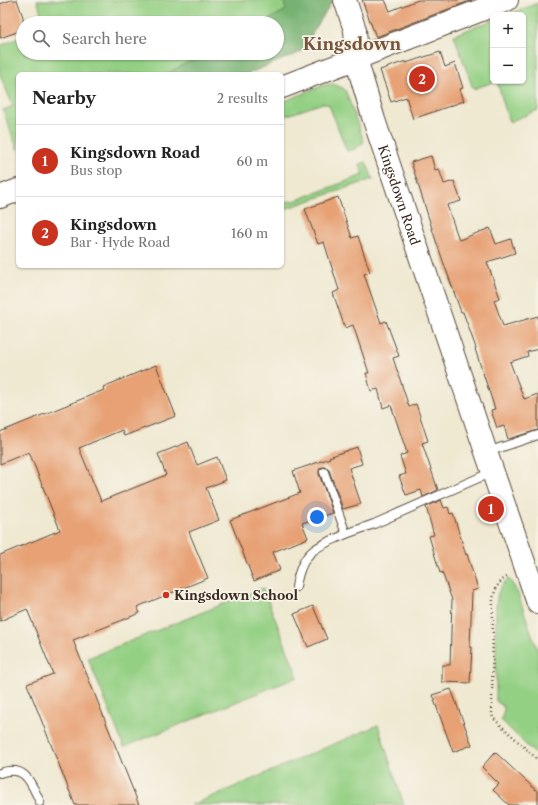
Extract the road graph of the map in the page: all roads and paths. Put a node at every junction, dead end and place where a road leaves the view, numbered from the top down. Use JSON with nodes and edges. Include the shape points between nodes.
{"nodes":[{"id":1,"x":346,"y":0,"type":"edge"},
{"id":2,"x":499,"y":2,"type":"edge"},
{"id":3,"x":357,"y":58,"type":"junction"},
{"id":4,"x":284,"y":86,"type":"edge"},
{"id":5,"x":16,"y":191,"type":"edge"},
{"id":6,"x":0,"y":197,"type":"edge"},
{"id":7,"x":538,"y":435,"type":"edge"},
{"id":8,"x":489,"y":462,"type":"junction"},
{"id":9,"x":324,"y":472,"type":"dead end"},
{"id":10,"x":346,"y":534,"type":"junction"},
{"id":11,"x":526,"y":569,"type":"junction"},
{"id":12,"x":296,"y":587,"type":"dead end"},
{"id":13,"x":538,"y":603,"type":"edge"},
{"id":14,"x":538,"y":760,"type":"edge"},
{"id":15,"x":0,"y":773,"type":"edge"},
{"id":16,"x":40,"y":802,"type":"dead end"}],
"edges":[{"from":1,"to":3,"type":"main road","name":"Kingsdown Road","via":[[354,29]]},
{"from":2,"to":3,"type":"main road"},
{"from":3,"to":4,"type":"main road"},
{"from":3,"to":8,"type":"main road","name":"Kingsdown Road","via":[[381,144]]},
{"from":5,"to":6,"type":"main road"},
{"from":7,"to":8,"type":"lane"},
{"from":8,"to":10,"type":"lane","via":[[374,524]]},
{"from":8,"to":11,"type":"main road","name":"Kingsdown Road"},
{"from":9,"to":10,"type":"lane"},
{"from":10,"to":12,"type":"lane","via":[[314,550],[298,574]]},
{"from":11,"to":13,"type":"main road","name":"Kingsdown Road"},
{"from":11,"to":14,"type":"path","via":[[505,578],[494,591],[492,714],[493,718]]},
{"from":15,"to":16,"type":"lane","via":[[14,771],[26,775]]}]}
